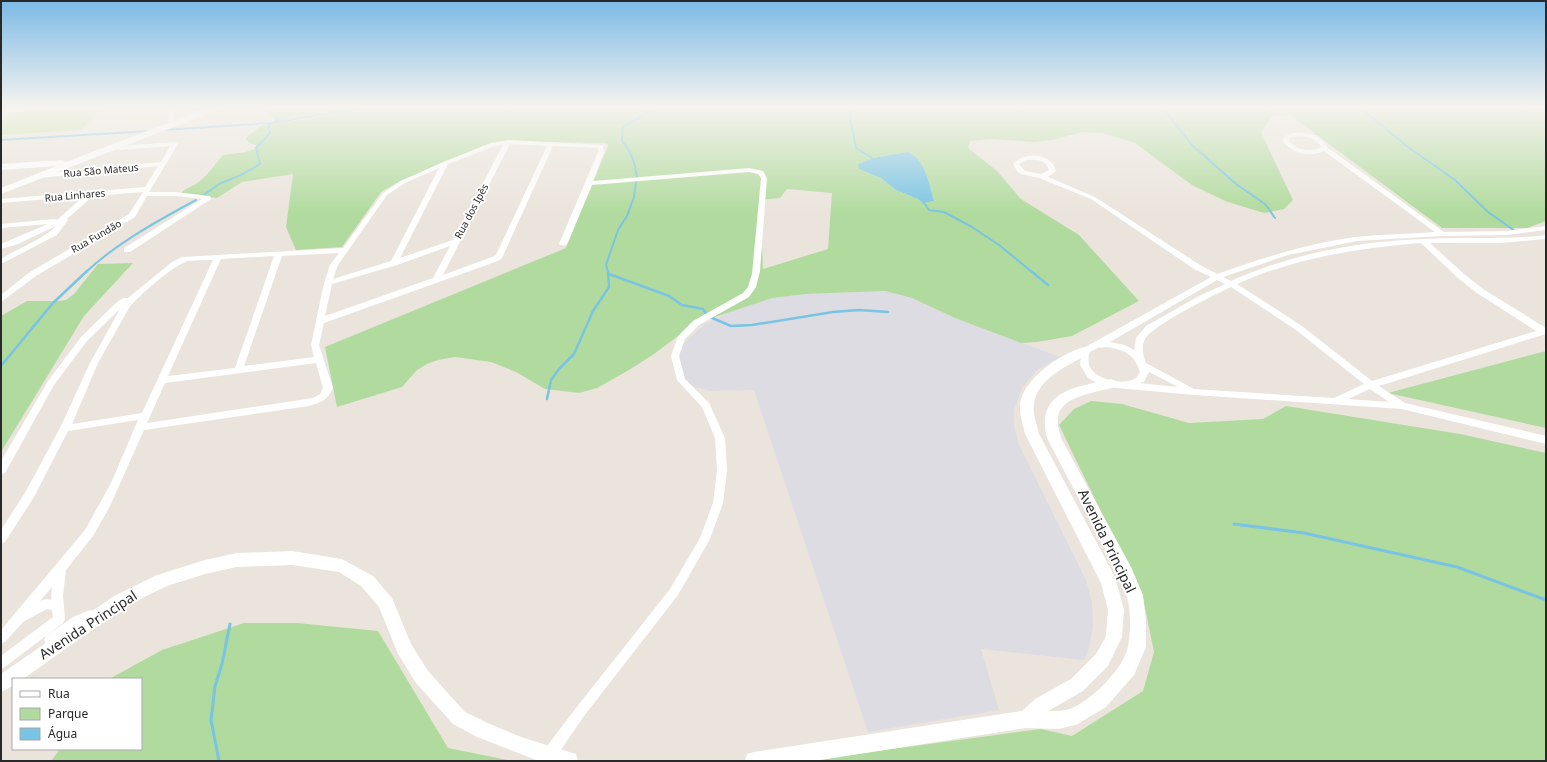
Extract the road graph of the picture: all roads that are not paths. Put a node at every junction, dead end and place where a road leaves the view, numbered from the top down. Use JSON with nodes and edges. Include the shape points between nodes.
{"nodes":[{"id":1,"x":129,"y":142,"type":"edge"},
{"id":2,"x":508,"y":142,"type":"junction"},
{"id":3,"x":1286,"y":142,"type":"edge"},
{"id":4,"x":1319,"y":142,"type":"edge"},
{"id":5,"x":551,"y":144,"type":"junction"},
{"id":6,"x":114,"y":147,"type":"junction"},
{"id":7,"x":1324,"y":148,"type":"junction"},
{"id":8,"x":74,"y":162,"type":"junction"},
{"id":9,"x":446,"y":163,"type":"junction"},
{"id":10,"x":162,"y":164,"type":"junction"},
{"id":11,"x":1,"y":167,"type":"edge"},
{"id":12,"x":40,"y":176,"type":"junction"},
{"id":13,"x":1041,"y":176,"type":"junction"},
{"id":14,"x":24,"y":181,"type":"junction"},
{"id":15,"x":589,"y":183,"type":"junction"},
{"id":16,"x":1,"y":186,"type":"edge"},
{"id":17,"x":1,"y":190,"type":"edge"},
{"id":18,"x":147,"y":191,"type":"junction"},
{"id":19,"x":92,"y":194,"type":"junction"},
{"id":20,"x":1,"y":201,"type":"edge"},
{"id":21,"x":66,"y":215,"type":"junction"},
{"id":22,"x":60,"y":221,"type":"junction"},
{"id":23,"x":1,"y":226,"type":"edge"},
{"id":24,"x":1546,"y":228,"type":"edge"},
{"id":25,"x":1443,"y":234,"type":"junction"},
{"id":26,"x":1546,"y":237,"type":"edge"},
{"id":27,"x":1423,"y":241,"type":"junction"},
{"id":28,"x":1451,"y":241,"type":"junction"},
{"id":29,"x":454,"y":242,"type":"junction"},
{"id":30,"x":563,"y":244,"type":"dead end"},
{"id":31,"x":1,"y":247,"type":"edge"},
{"id":32,"x":127,"y":250,"type":"dead end"},
{"id":33,"x":344,"y":250,"type":"junction"},
{"id":34,"x":279,"y":254,"type":"junction"},
{"id":35,"x":218,"y":257,"type":"junction"},
{"id":36,"x":1,"y":262,"type":"edge"},
{"id":37,"x":394,"y":263,"type":"junction"},
{"id":38,"x":1216,"y":277,"type":"junction"},
{"id":39,"x":436,"y":280,"type":"junction"},
{"id":40,"x":328,"y":283,"type":"junction"},
{"id":41,"x":1231,"y":284,"type":"junction"},
{"id":42,"x":132,"y":298,"type":"junction"},
{"id":43,"x":1,"y":299,"type":"edge"},
{"id":44,"x":320,"y":321,"type":"junction"},
{"id":45,"x":1545,"y":332,"type":"edge"},
{"id":46,"x":1090,"y":348,"type":"junction"},
{"id":47,"x":318,"y":360,"type":"junction"},
{"id":48,"x":1142,"y":361,"type":"junction"},
{"id":49,"x":238,"y":370,"type":"junction"},
{"id":50,"x":162,"y":380,"type":"junction"},
{"id":51,"x":1116,"y":385,"type":"junction"},
{"id":52,"x":1371,"y":386,"type":"junction"},
{"id":53,"x":1194,"y":392,"type":"junction"},
{"id":54,"x":1336,"y":401,"type":"junction"},
{"id":55,"x":1402,"y":406,"type":"junction"},
{"id":56,"x":145,"y":416,"type":"junction"},
{"id":57,"x":141,"y":427,"type":"junction"},
{"id":58,"x":64,"y":428,"type":"junction"},
{"id":59,"x":1546,"y":440,"type":"edge"},
{"id":60,"x":1,"y":470,"type":"edge"},
{"id":61,"x":1,"y":539,"type":"edge"},
{"id":62,"x":62,"y":567,"type":"junction"},
{"id":63,"x":120,"y":601,"type":"junction"},
{"id":64,"x":56,"y":606,"type":"junction"},
{"id":65,"x":17,"y":621,"type":"junction"},
{"id":66,"x":1,"y":638,"type":"edge"},
{"id":67,"x":1,"y":663,"type":"edge"},
{"id":68,"x":1,"y":676,"type":"edge"},
{"id":69,"x":1,"y":684,"type":"edge"},
{"id":70,"x":1026,"y":720,"type":"junction"},
{"id":71,"x":549,"y":755,"type":"junction"},
{"id":72,"x":569,"y":761,"type":"edge"},
{"id":73,"x":754,"y":761,"type":"edge"}],
"edges":[{"from":1,"to":6,"type":"street"},
{"from":2,"to":5,"type":"street"},
{"from":2,"to":9,"type":"street","via":[[494,144]]},
{"from":2,"to":29,"type":"street","name":"Rua dos Ipês"},
{"from":3,"to":7,"type":"street","via":[[1303,151],[1319,151]]},
{"from":4,"to":7,"type":"street"},
{"from":5,"to":15,"type":"street","via":[[601,146]]},
{"from":5,"to":39,"type":"street","via":[[499,256]]},
{"from":6,"to":8,"type":"street"},
{"from":6,"to":10,"type":"street","name":"Rua Fundão","via":[[175,144]]},
{"from":7,"to":25,"type":"street"},
{"from":8,"to":11,"type":"street"},
{"from":8,"to":12,"type":"street"},
{"from":9,"to":33,"type":"street","via":[[391,188]]},
{"from":9,"to":37,"type":"street"},
{"from":10,"to":12,"type":"street","name":"Rua São Mateus"},
{"from":10,"to":18,"type":"street","name":"Rua Fundão"},
{"from":12,"to":14,"type":"street"},
{"from":13,"to":13,"type":"street","via":[[1052,171],[1048,162],[1032,158],[1018,161],[1016,164],[1019,170],[1029,175]]},
{"from":13,"to":38,"type":"street","via":[[1093,198]]},
{"from":14,"to":16,"type":"street"},
{"from":14,"to":17,"type":"street"},
{"from":15,"to":30,"type":"street"},
{"from":15,"to":71,"type":"street","via":[[749,170],[762,172],[764,178],[756,271],[750,291],[696,323],[681,338],[675,356],[681,380],[706,405],[720,438],[722,470],[718,503],[705,539],[674,592]]},
{"from":18,"to":19,"type":"street","name":"Rua Linhares"},
{"from":18,"to":32,"type":"street","name":"Rua Linhares","via":[[209,198]]},
{"from":18,"to":43,"type":"street","name":"Rua Fundão","via":[[132,215],[33,274]]},
{"from":19,"to":20,"type":"street","name":"Rua Linhares"},
{"from":19,"to":21,"type":"street"},
{"from":21,"to":22,"type":"street"},
{"from":21,"to":36,"type":"street","via":[[54,233]]},
{"from":22,"to":23,"type":"street"},
{"from":22,"to":31,"type":"street"},
{"from":24,"to":25,"type":"street","via":[[1506,233]]},
{"from":25,"to":28,"type":"street"},
{"from":25,"to":38,"type":"street","via":[[1357,239],[1326,244],[1286,253]]},
{"from":26,"to":28,"type":"street","via":[[1508,241]]},
{"from":27,"to":28,"type":"street"},
{"from":27,"to":41,"type":"street","via":[[1367,247],[1292,261]]},
{"from":27,"to":45,"type":"street","via":[[1480,291]]},
{"from":29,"to":37,"type":"street"},
{"from":29,"to":39,"type":"street","name":"Rua dos Ipês"},
{"from":33,"to":34,"type":"street"},
{"from":33,"to":40,"type":"street","via":[[334,265]]},
{"from":34,"to":35,"type":"street"},
{"from":34,"to":49,"type":"street"},
{"from":35,"to":42,"type":"street","via":[[180,261]]},
{"from":35,"to":50,"type":"street"},
{"from":37,"to":40,"type":"street"},
{"from":38,"to":41,"type":"street"},
{"from":38,"to":46,"type":"street"},
{"from":39,"to":44,"type":"street"},
{"from":40,"to":44,"type":"street"},
{"from":41,"to":48,"type":"street","via":[[1149,328],[1138,343]]},
{"from":41,"to":52,"type":"street","via":[[1299,328]]},
{"from":42,"to":58,"type":"street","via":[[124,307],[94,363]]},
{"from":42,"to":60,"type":"street","via":[[120,304],[79,346],[51,383]]},
{"from":44,"to":47,"type":"street","via":[[315,345]]},
{"from":45,"to":52,"type":"street"},
{"from":46,"to":48,"type":"street","via":[[1107,344],[1119,346]]},
{"from":46,"to":51,"type":"street","via":[[1082,361],[1085,368],[1099,380]]},
{"from":46,"to":70,"type":"street","name":"Avenida Principal","via":[[1044,376],[1034,387],[1027,403],[1028,419],[1032,434],[1108,582],[1116,610],[1114,636],[1102,660],[1077,685],[1041,705]]},
{"from":47,"to":49,"type":"street"},
{"from":47,"to":57,"type":"street","via":[[328,388],[326,395],[317,401]]},
{"from":48,"to":51,"type":"street","via":[[1145,373],[1141,380],[1133,384]]},
{"from":48,"to":53,"type":"street"},
{"from":49,"to":50,"type":"street"},
{"from":50,"to":56,"type":"street"},
{"from":51,"to":53,"type":"street"},
{"from":51,"to":70,"type":"street","name":"Avenida Principal","via":[[1069,396],[1058,404],[1052,414],[1051,426],[1054,438],[1135,595],[1137,647],[1128,669],[1100,701],[1076,716],[1058,720]]},
{"from":52,"to":54,"type":"street"},
{"from":52,"to":55,"type":"street"},
{"from":53,"to":54,"type":"street"},
{"from":54,"to":55,"type":"street"},
{"from":55,"to":59,"type":"street"},
{"from":56,"to":57,"type":"street"},
{"from":56,"to":58,"type":"street"},
{"from":57,"to":62,"type":"street","via":[[105,505],[89,533]]},
{"from":58,"to":61,"type":"street","via":[[30,494]]},
{"from":62,"to":64,"type":"street"},
{"from":62,"to":65,"type":"street"},
{"from":63,"to":68,"type":"street","via":[[77,621]]},
{"from":63,"to":69,"type":"street","name":"Avenida Principal"},
{"from":63,"to":71,"type":"street","name":"Avenida Principal","via":[[163,580],[237,560],[292,558],[342,566],[367,581],[386,602],[408,654],[422,677],[459,718],[484,731]]},
{"from":64,"to":65,"type":"street","via":[[46,604]]},
{"from":64,"to":67,"type":"street","via":[[59,619]]},
{"from":65,"to":66,"type":"street"},
{"from":70,"to":73,"type":"street","name":"Avenida Principal"},
{"from":71,"to":72,"type":"street","name":"Avenida Principal"}]}
